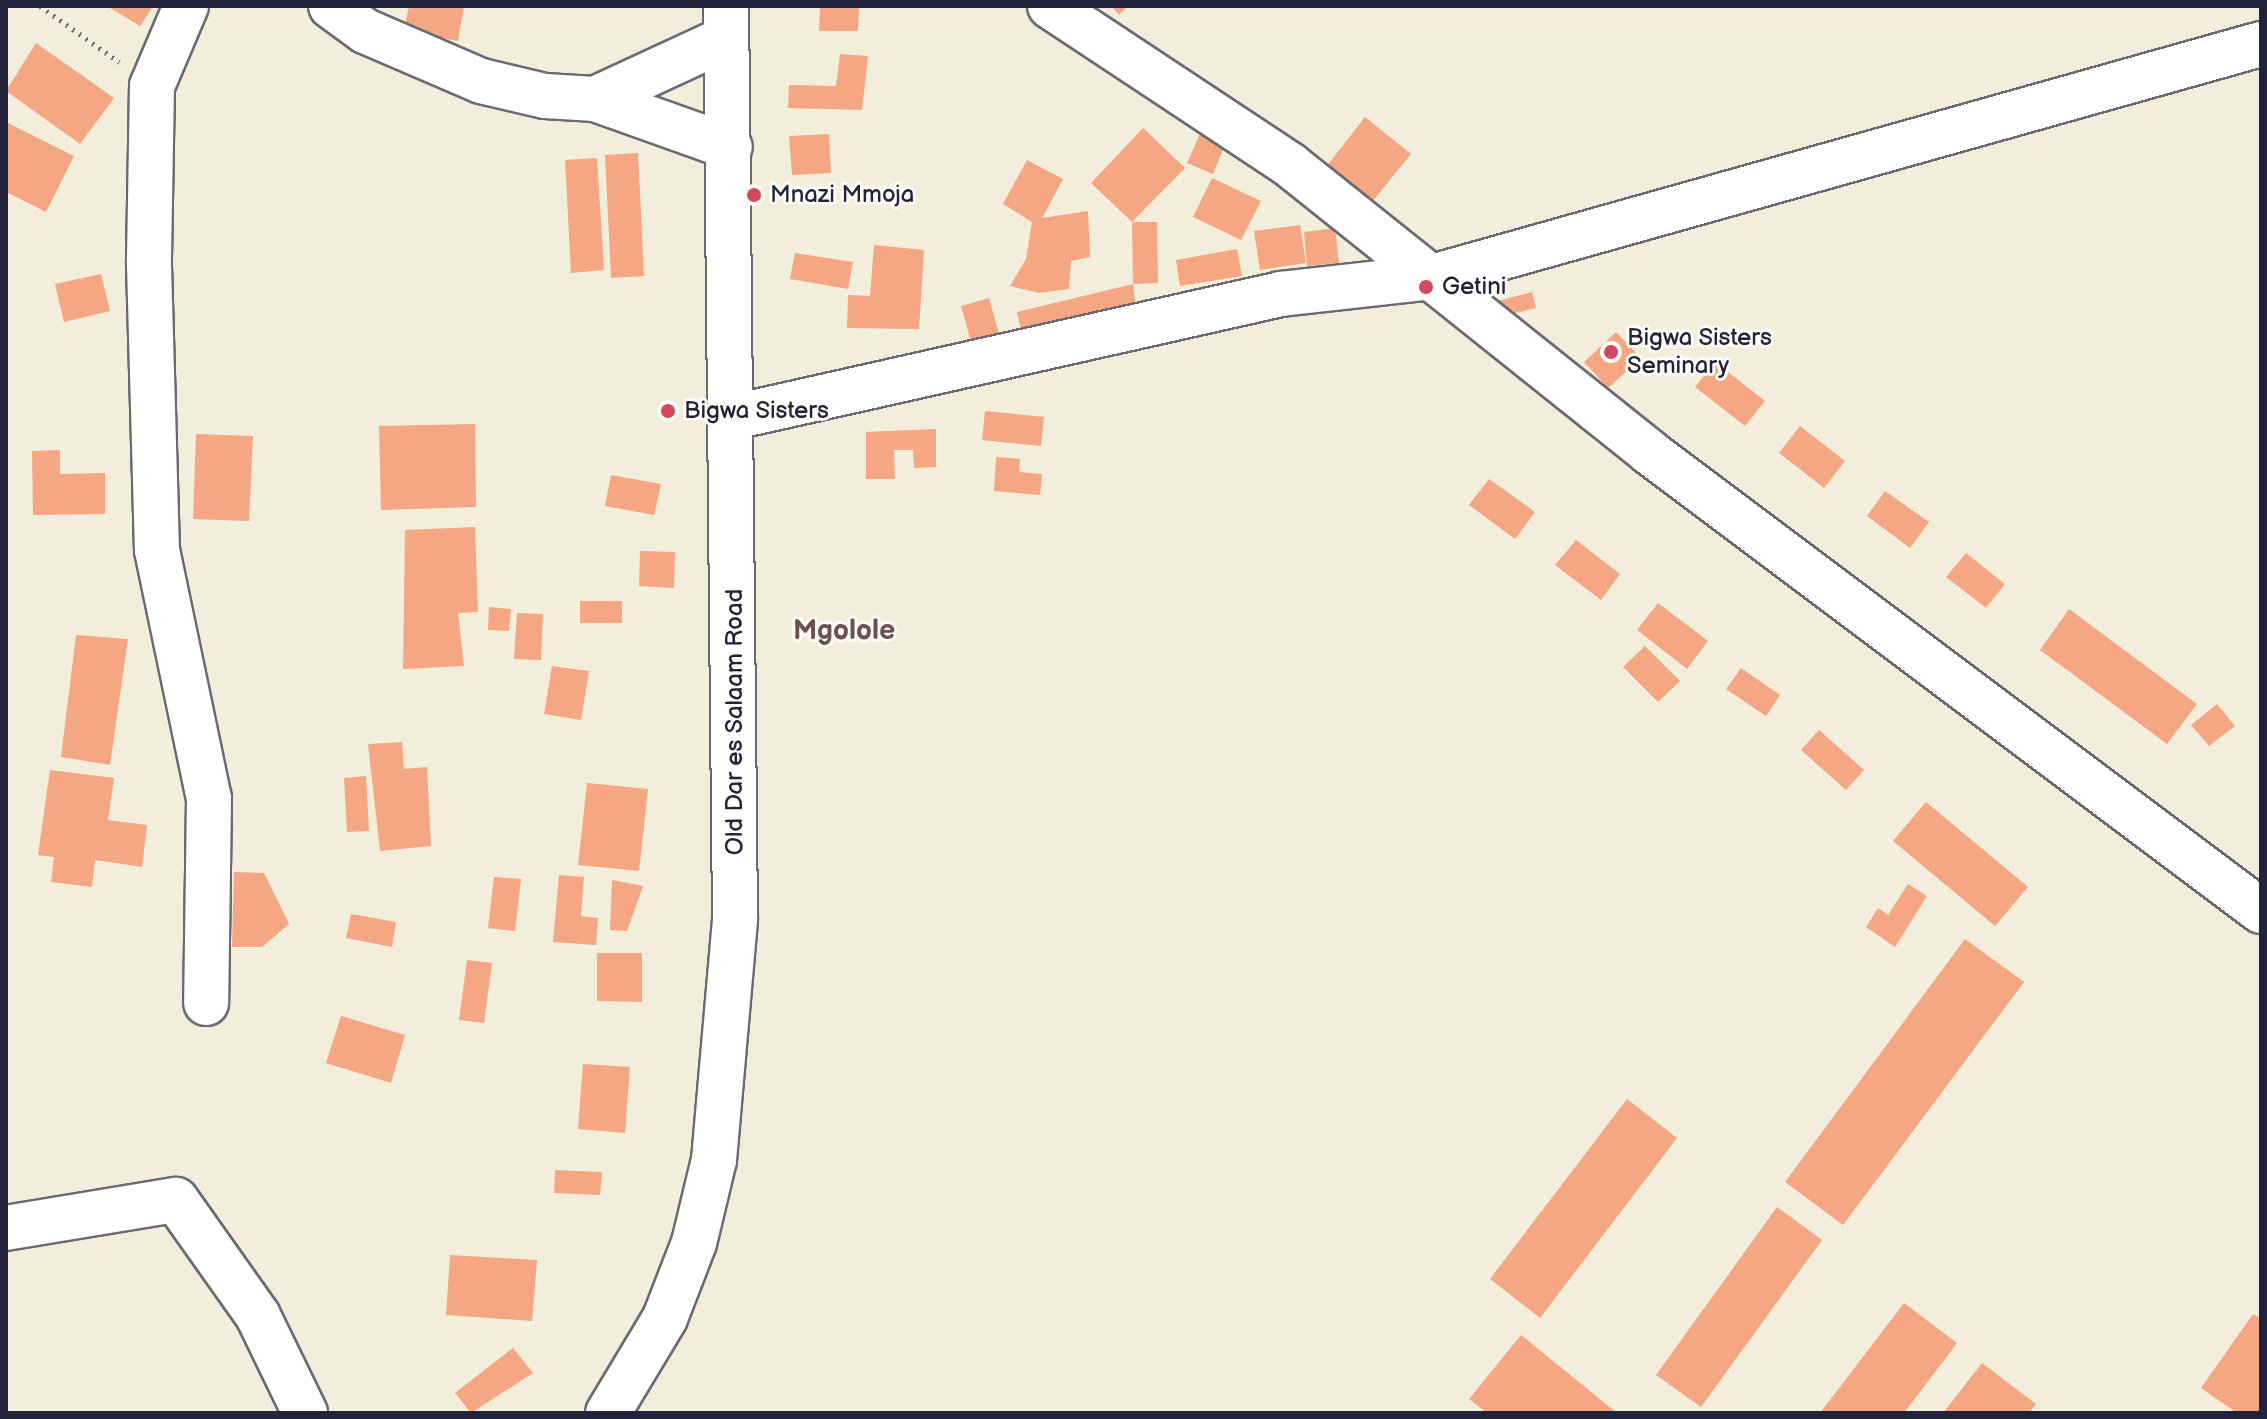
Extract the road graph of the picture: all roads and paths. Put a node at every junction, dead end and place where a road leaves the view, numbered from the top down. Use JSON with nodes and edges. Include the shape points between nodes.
{"nodes":[{"id":1,"x":40,"y":6,"type":"edge"},
{"id":2,"x":186,"y":6,"type":"edge"},
{"id":3,"x":331,"y":6,"type":"edge"},
{"id":4,"x":1050,"y":6,"type":"edge"},
{"id":5,"x":726,"y":22,"type":"edge"},
{"id":6,"x":2261,"y":44,"type":"edge"},
{"id":7,"x":152,"y":86,"type":"junction"},
{"id":8,"x":595,"y":99,"type":"junction"},
{"id":9,"x":730,"y":147,"type":"junction"},
{"id":10,"x":1432,"y":277,"type":"junction"},
{"id":11,"x":734,"y":417,"type":"junction"},
{"id":12,"x":2261,"y":911,"type":"edge"},
{"id":13,"x":206,"y":1003,"type":"dead end"},
{"id":14,"x":6,"y":1228,"type":"edge"},
{"id":15,"x":305,"y":1413,"type":"edge"},
{"id":16,"x":608,"y":1413,"type":"edge"}],
"edges":[{"from":1,"to":7,"type":"path"},
{"from":2,"to":7,"type":"street"},
{"from":3,"to":8,"type":"street","via":[[365,31],[481,81]]},
{"from":4,"to":10,"type":"street","via":[[1290,165]]},
{"from":5,"to":8,"type":"street"},
{"from":5,"to":9,"type":"street","name":"Old Dar es Salaam Road"},
{"from":6,"to":10,"type":"street"},
{"from":7,"to":13,"type":"street","via":[[157,550],[209,798]]},
{"from":8,"to":9,"type":"street"},
{"from":9,"to":11,"type":"street","name":"Old Dar es Salaam Road"},
{"from":10,"to":11,"type":"street","via":[[1281,294]]},
{"from":10,"to":12,"type":"street","via":[[1649,452]]},
{"from":11,"to":16,"type":"street","name":"Old Dar es Salaam Road","via":[[735,920],[714,1160],[665,1318]]},
{"from":14,"to":15,"type":"street","via":[[176,1200],[258,1316]]}]}
